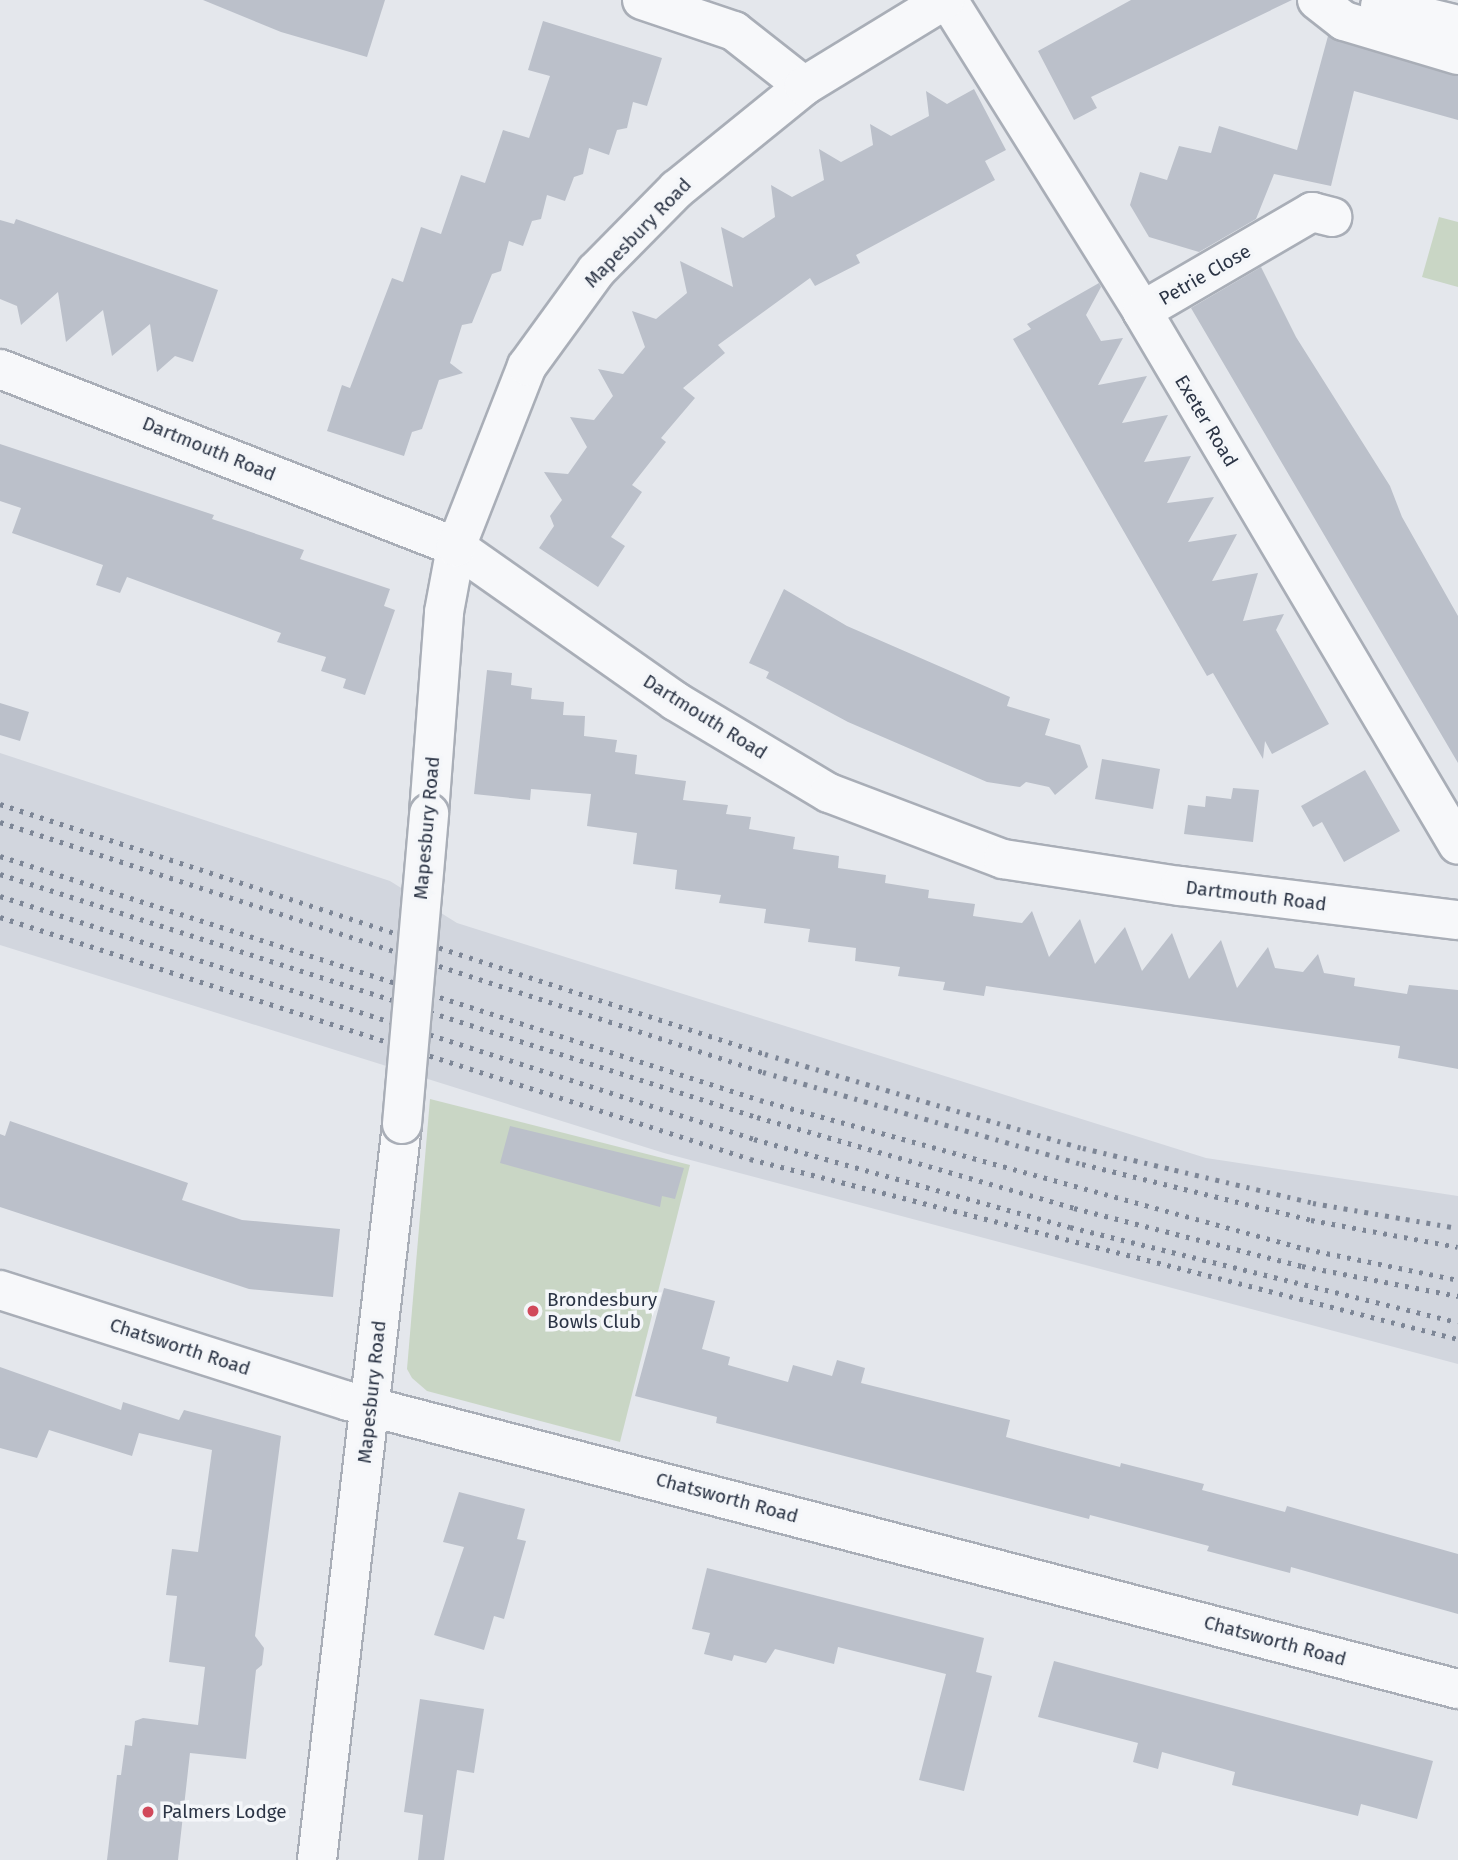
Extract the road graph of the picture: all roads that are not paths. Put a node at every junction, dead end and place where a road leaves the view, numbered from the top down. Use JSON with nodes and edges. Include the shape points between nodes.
{"nodes":[{"id":1,"x":642,"y":0,"type":"edge"},
{"id":2,"x":947,"y":0,"type":"edge"},
{"id":3,"x":1317,"y":0,"type":"edge"},
{"id":4,"x":1354,"y":0,"type":"edge"},
{"id":5,"x":1458,"y":25,"type":"edge"},
{"id":6,"x":1458,"y":54,"type":"edge"},
{"id":7,"x":804,"y":86,"type":"junction"},
{"id":8,"x":1332,"y":217,"type":"dead end"},
{"id":9,"x":1142,"y":311,"type":"junction"},
{"id":10,"x":0,"y":369,"type":"edge"},
{"id":11,"x":456,"y":547,"type":"junction"},
{"id":12,"x":1458,"y":845,"type":"edge"},
{"id":13,"x":1458,"y":920,"type":"edge"},
{"id":14,"x":0,"y":1290,"type":"edge"},
{"id":15,"x":371,"y":1407,"type":"junction"},
{"id":16,"x":1458,"y":1689,"type":"edge"},
{"id":17,"x":317,"y":1860,"type":"edge"}],
"edges":[{"from":1,"to":7,"type":"street","via":[[734,31]]},
{"from":2,"to":7,"type":"street","name":"Mapesbury Road"},
{"from":2,"to":9,"type":"street","name":"Exeter Road"},
{"from":3,"to":6,"type":"street","via":[[1344,21]]},
{"from":4,"to":5,"type":"street"},
{"from":7,"to":11,"type":"street","name":"Mapesbury Road","via":[[677,189],[596,271],[527,366]]},
{"from":8,"to":9,"type":"street","name":"Petrie Close","via":[[1312,212]]},
{"from":9,"to":12,"type":"street","name":"Exeter Road"},
{"from":10,"to":11,"type":"street","name":"Dartmouth Road"},
{"from":11,"to":13,"type":"street","name":"Dartmouth Road","via":[[675,701],[829,793],[991,854],[1180,886]]},
{"from":11,"to":15,"type":"street","name":"Mapesbury Road","bridge":true,"via":[[441,649],[402,1124]]},
{"from":14,"to":15,"type":"street","name":"Chatsworth Road"},
{"from":15,"to":16,"type":"street","name":"Chatsworth Road"},
{"from":15,"to":17,"type":"street","name":"Mapesbury Road"}]}
